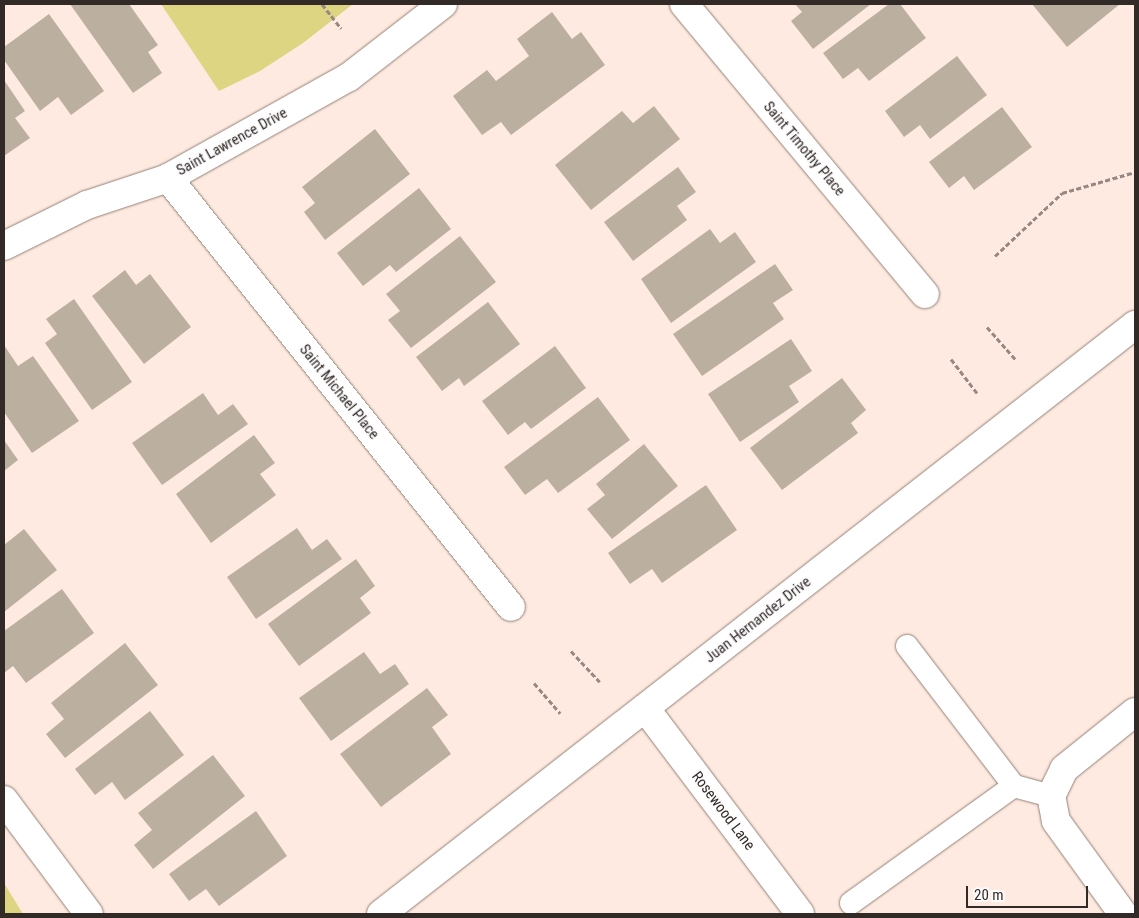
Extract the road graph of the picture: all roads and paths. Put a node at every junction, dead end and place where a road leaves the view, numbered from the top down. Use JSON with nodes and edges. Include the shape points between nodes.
{"nodes":[{"id":1,"x":322,"y":4,"type":"edge"},
{"id":2,"x":442,"y":4,"type":"edge"},
{"id":3,"x":684,"y":4,"type":"edge"},
{"id":4,"x":341,"y":28,"type":"dead end"},
{"id":5,"x":1135,"y":172,"type":"edge"},
{"id":6,"x":168,"y":178,"type":"junction"},
{"id":7,"x":4,"y":246,"type":"edge"},
{"id":8,"x":995,"y":256,"type":"dead end"},
{"id":9,"x":924,"y":294,"type":"dead end"},
{"id":10,"x":1135,"y":325,"type":"edge"},
{"id":11,"x":987,"y":327,"type":"dead end"},
{"id":12,"x":952,"y":359,"type":"dead end"},
{"id":13,"x":1016,"y":360,"type":"dead end"},
{"id":14,"x":977,"y":393,"type":"dead end"},
{"id":15,"x":511,"y":607,"type":"dead end"},
{"id":16,"x":907,"y":646,"type":"dead end"},
{"id":17,"x":571,"y":650,"type":"dead end"},
{"id":18,"x":600,"y":682,"type":"dead end"},
{"id":19,"x":534,"y":684,"type":"dead end"},
{"id":20,"x":645,"y":708,"type":"junction"},
{"id":21,"x":1135,"y":712,"type":"edge"},
{"id":22,"x":560,"y":713,"type":"dead end"},
{"id":23,"x":1014,"y":786,"type":"junction"},
{"id":24,"x":1051,"y":796,"type":"junction"},
{"id":25,"x":4,"y":800,"type":"edge"},
{"id":26,"x":851,"y":902,"type":"dead end"},
{"id":27,"x":90,"y":914,"type":"edge"},
{"id":28,"x":381,"y":914,"type":"edge"},
{"id":29,"x":800,"y":914,"type":"edge"},
{"id":30,"x":1124,"y":914,"type":"edge"}],
"edges":[{"from":1,"to":4,"type":"path"},
{"from":2,"to":6,"type":"street","name":"Saint Lawrence Drive","via":[[349,77]]},
{"from":3,"to":9,"type":"street","name":"Saint Timothy Place"},
{"from":5,"to":8,"type":"path","via":[[1062,193]]},
{"from":6,"to":7,"type":"street","name":"Saint Lawrence Drive","via":[[87,206]]},
{"from":6,"to":15,"type":"street","name":"Saint Michael Place"},
{"from":10,"to":20,"type":"street","name":"Juan Hernandez Drive"},
{"from":11,"to":13,"type":"path"},
{"from":12,"to":14,"type":"path"},
{"from":16,"to":23,"type":"lane"},
{"from":17,"to":18,"type":"path"},
{"from":19,"to":22,"type":"path"},
{"from":20,"to":28,"type":"street","name":"Juan Hernandez Drive"},
{"from":20,"to":29,"type":"street","name":"Rosewood Lane"},
{"from":21,"to":24,"type":"street","via":[[1064,769]]},
{"from":23,"to":24,"type":"lane"},
{"from":23,"to":26,"type":"lane"},
{"from":24,"to":30,"type":"street","via":[[1056,820]]},
{"from":25,"to":27,"type":"street"}]}
